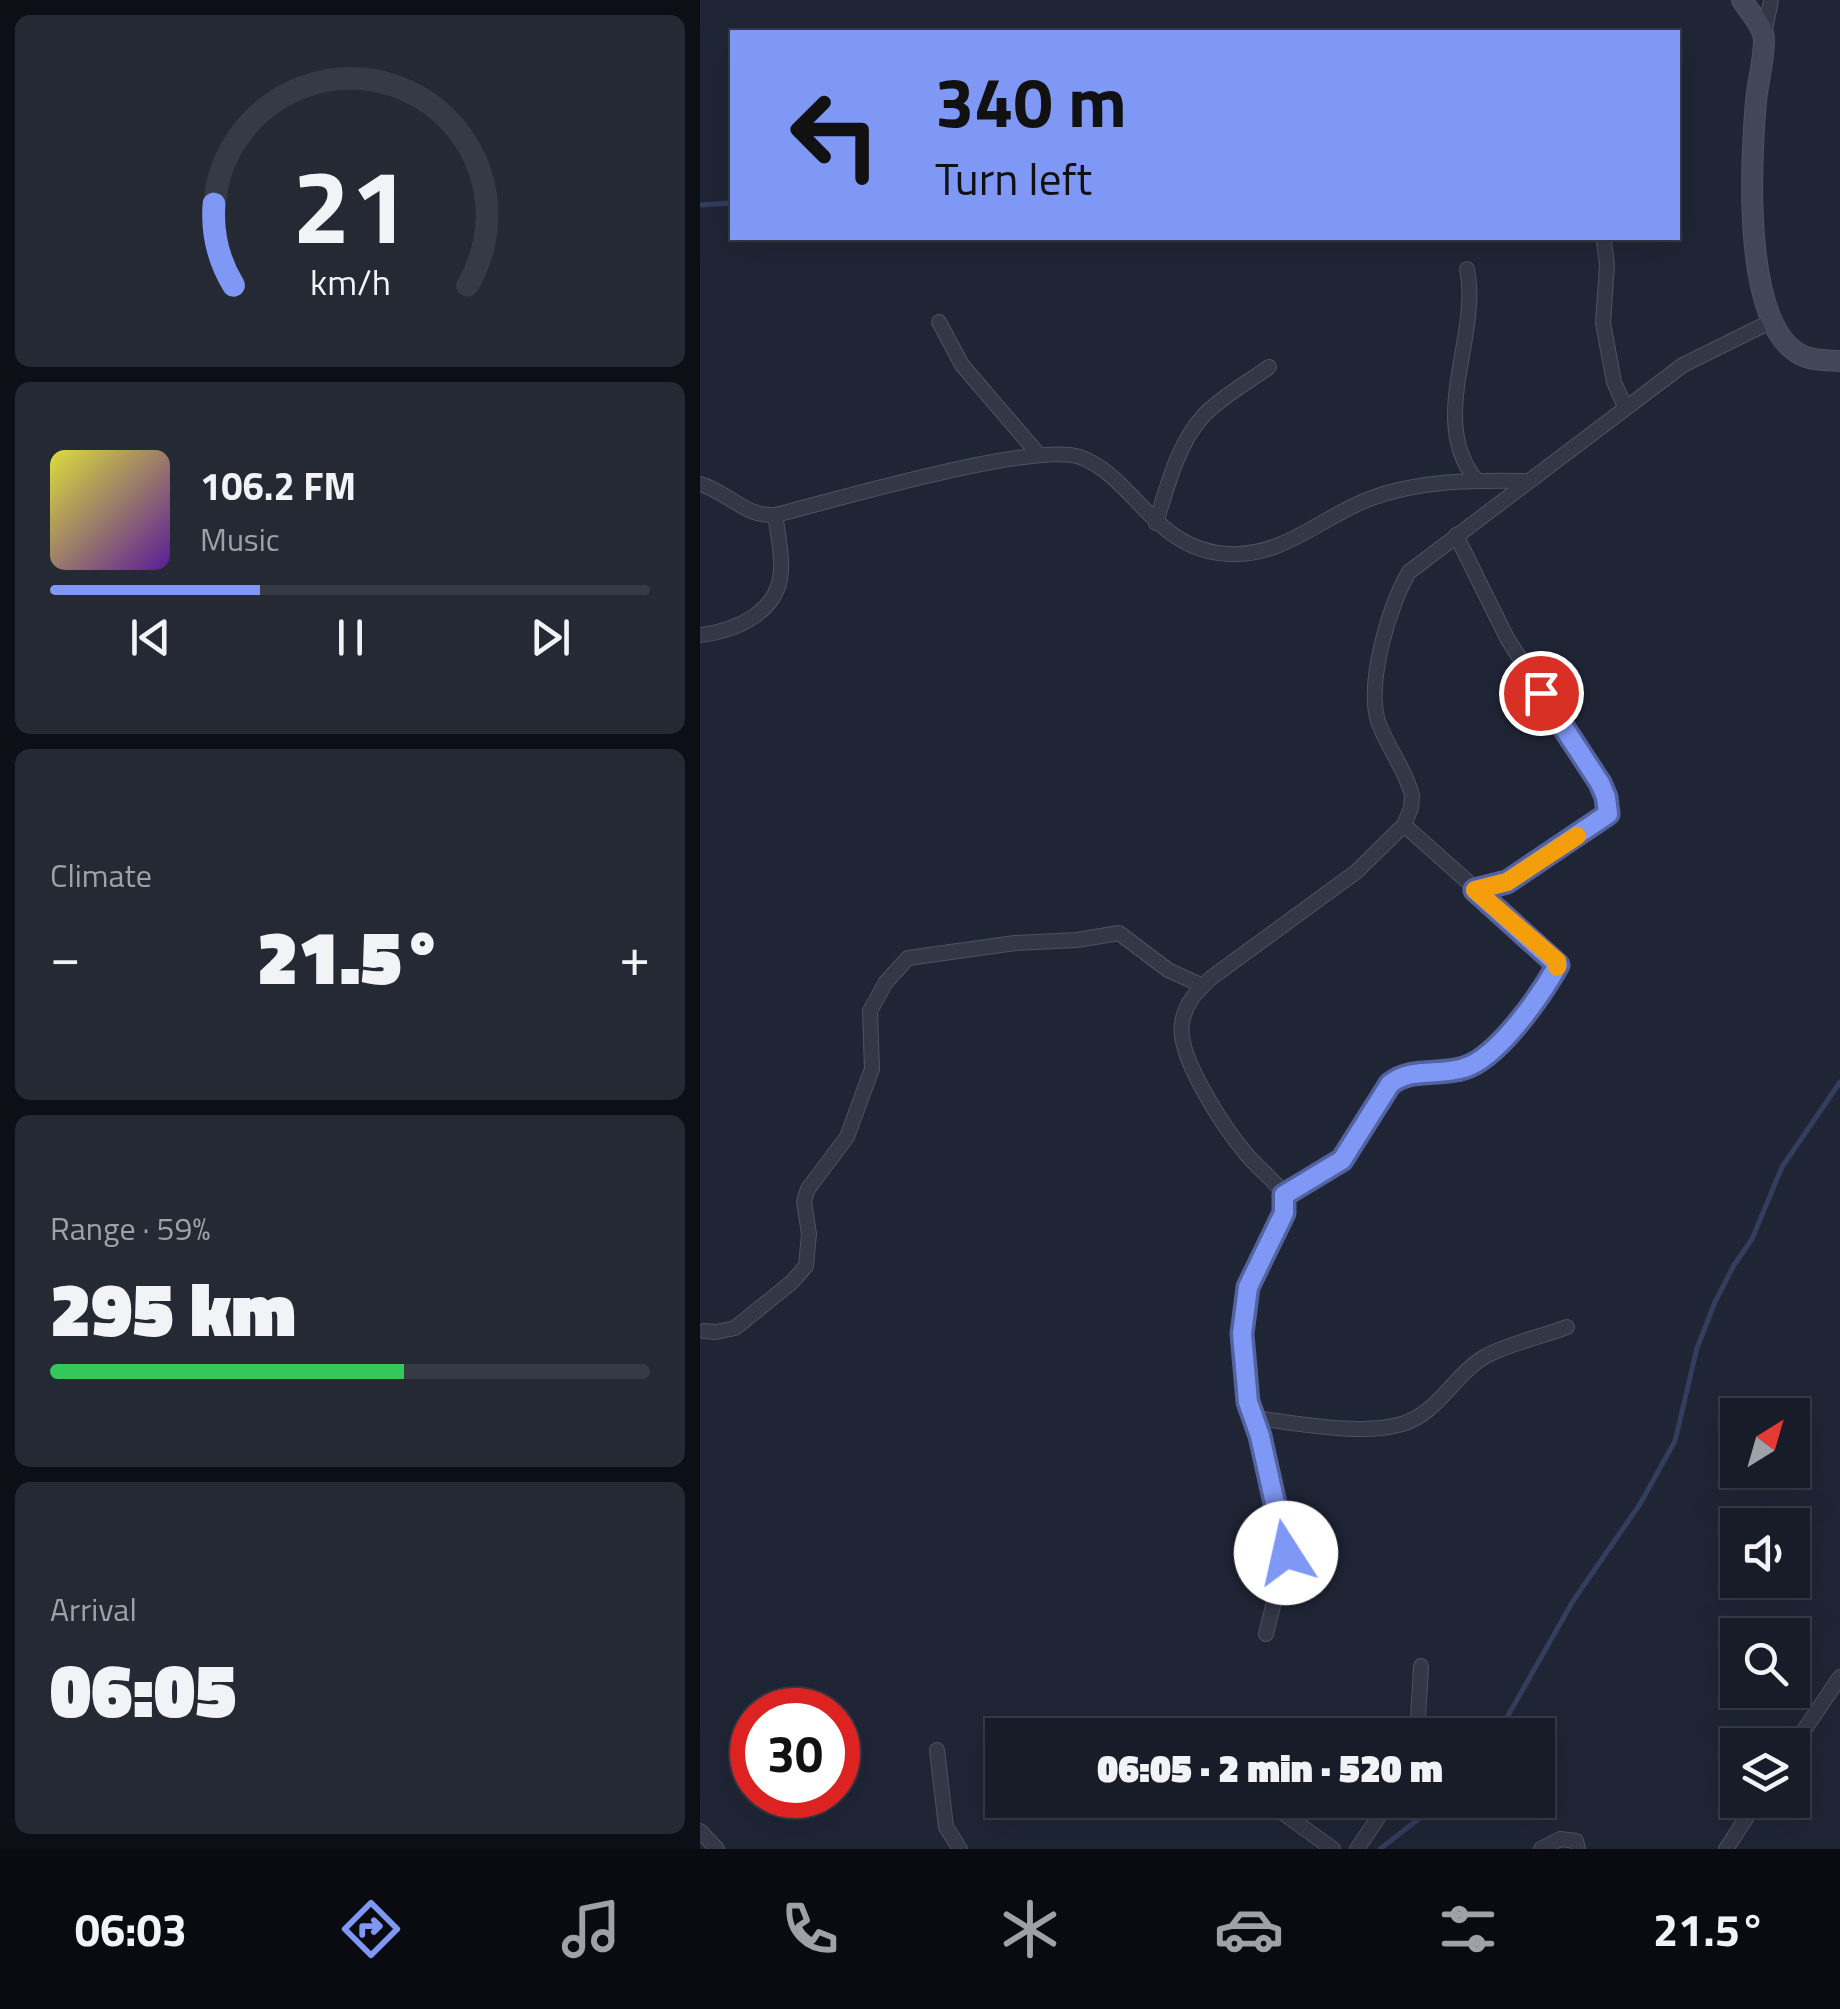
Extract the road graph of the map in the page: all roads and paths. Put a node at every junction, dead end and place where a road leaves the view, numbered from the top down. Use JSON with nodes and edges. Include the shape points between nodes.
{"nodes":[{"id":1,"x":1742,"y":0,"type":"edge"},
{"id":2,"x":1772,"y":0,"type":"edge"},
{"id":3,"x":1764,"y":35,"type":"junction"},
{"id":4,"x":1604,"y":241,"type":"dead end"},
{"id":5,"x":1467,"y":269,"type":"dead end"},
{"id":6,"x":1772,"y":321,"type":"junction"},
{"id":7,"x":939,"y":322,"type":"dead end"},
{"id":8,"x":1840,"y":361,"type":"edge"},
{"id":9,"x":1269,"y":367,"type":"dead end"},
{"id":10,"x":1625,"y":408,"type":"junction"},
{"id":11,"x":1039,"y":456,"type":"junction"},
{"id":12,"x":1476,"y":480,"type":"junction"},
{"id":13,"x":1528,"y":480,"type":"junction"},
{"id":14,"x":700,"y":484,"type":"edge"},
{"id":15,"x":775,"y":515,"type":"junction"},
{"id":16,"x":1156,"y":523,"type":"junction"},
{"id":17,"x":1456,"y":534,"type":"junction"},
{"id":18,"x":700,"y":636,"type":"edge"},
{"id":19,"x":1404,"y":825,"type":"junction"},
{"id":20,"x":1475,"y":890,"type":"junction"},
{"id":21,"x":1203,"y":986,"type":"junction"},
{"id":22,"x":1284,"y":1195,"type":"junction"},
{"id":23,"x":1566,"y":1327,"type":"dead end"},
{"id":24,"x":704,"y":1331,"type":"dead end"},
{"id":25,"x":1255,"y":1418,"type":"junction"},
{"id":26,"x":1266,"y":1634,"type":"dead end"},
{"id":27,"x":1422,"y":1666,"type":"dead end"},
{"id":28,"x":1840,"y":1677,"type":"edge"},
{"id":29,"x":1419,"y":1718,"type":"edge"},
{"id":30,"x":1806,"y":1728,"type":"edge"},
{"id":31,"x":937,"y":1750,"type":"dead end"},
{"id":32,"x":1290,"y":1818,"type":"edge"},
{"id":33,"x":1378,"y":1818,"type":"edge"},
{"id":34,"x":1746,"y":1818,"type":"edge"},
{"id":35,"x":700,"y":1832,"type":"edge"},
{"id":36,"x":716,"y":1849,"type":"edge"},
{"id":37,"x":960,"y":1849,"type":"edge"},
{"id":38,"x":1333,"y":1849,"type":"edge"},
{"id":39,"x":1358,"y":1849,"type":"edge"},
{"id":40,"x":1541,"y":1849,"type":"edge"},
{"id":41,"x":1578,"y":1849,"type":"edge"},
{"id":42,"x":1726,"y":1849,"type":"edge"}],
"edges":[{"from":1,"to":3,"type":"street"},
{"from":2,"to":3,"type":"street"},
{"from":3,"to":6,"type":"street","via":[[1752,174],[1759,286]]},
{"from":4,"to":10,"type":"street","via":[[1603,322]]},
{"from":5,"to":12,"type":"street","via":[[1455,422],[1462,458]]},
{"from":6,"to":8,"type":"street","via":[[1796,352]]},
{"from":6,"to":10,"type":"street","via":[[1683,365]]},
{"from":7,"to":11,"type":"street","via":[[962,365]]},
{"from":9,"to":16,"type":"street","via":[[1193,430]]},
{"from":10,"to":13,"type":"street"},
{"from":11,"to":15,"type":"street"},
{"from":11,"to":16,"type":"street","via":[[1080,457],[1098,467]]},
{"from":12,"to":13,"type":"street"},
{"from":12,"to":16,"type":"street","via":[[1413,486],[1368,500],[1280,546],[1231,555],[1204,551]]},
{"from":13,"to":17,"type":"street"},
{"from":14,"to":15,"type":"street","via":[[756,514]]},
{"from":15,"to":18,"type":"street","via":[[782,568],[770,602],[738,626]]},
{"from":17,"to":19,"type":"street","via":[[1409,572],[1399,589],[1378,670],[1378,722],[1412,795]]},
{"from":17,"to":20,"type":"street","via":[[1498,621],[1608,806],[1594,825],[1516,878]]},
{"from":19,"to":20,"type":"street"},
{"from":19,"to":21,"type":"street","via":[[1356,872]]},
{"from":20,"to":22,"type":"street","via":[[1557,961],[1554,971],[1488,1054],[1460,1069],[1399,1077],[1342,1160]]},
{"from":21,"to":22,"type":"street","via":[[1184,1011],[1186,1050],[1225,1124]]},
{"from":21,"to":24,"type":"street","via":[[1168,970],[1120,933],[908,958],[870,1011],[872,1069],[847,1137],[804,1201],[806,1266],[735,1328]]},
{"from":22,"to":25,"type":"street","via":[[1284,1213],[1242,1314]]},
{"from":23,"to":25,"type":"street","via":[[1488,1355],[1405,1424],[1352,1427]]},
{"from":25,"to":26,"type":"street","via":[[1286,1553]]},
{"from":27,"to":29,"type":"street"},
{"from":28,"to":30,"type":"street"},
{"from":31,"to":37,"type":"street","via":[[946,1827]]},
{"from":32,"to":38,"type":"street"},
{"from":33,"to":39,"type":"street"},
{"from":34,"to":42,"type":"street"},
{"from":35,"to":36,"type":"street"},
{"from":40,"to":41,"type":"street","via":[[1570,1838]]}]}
